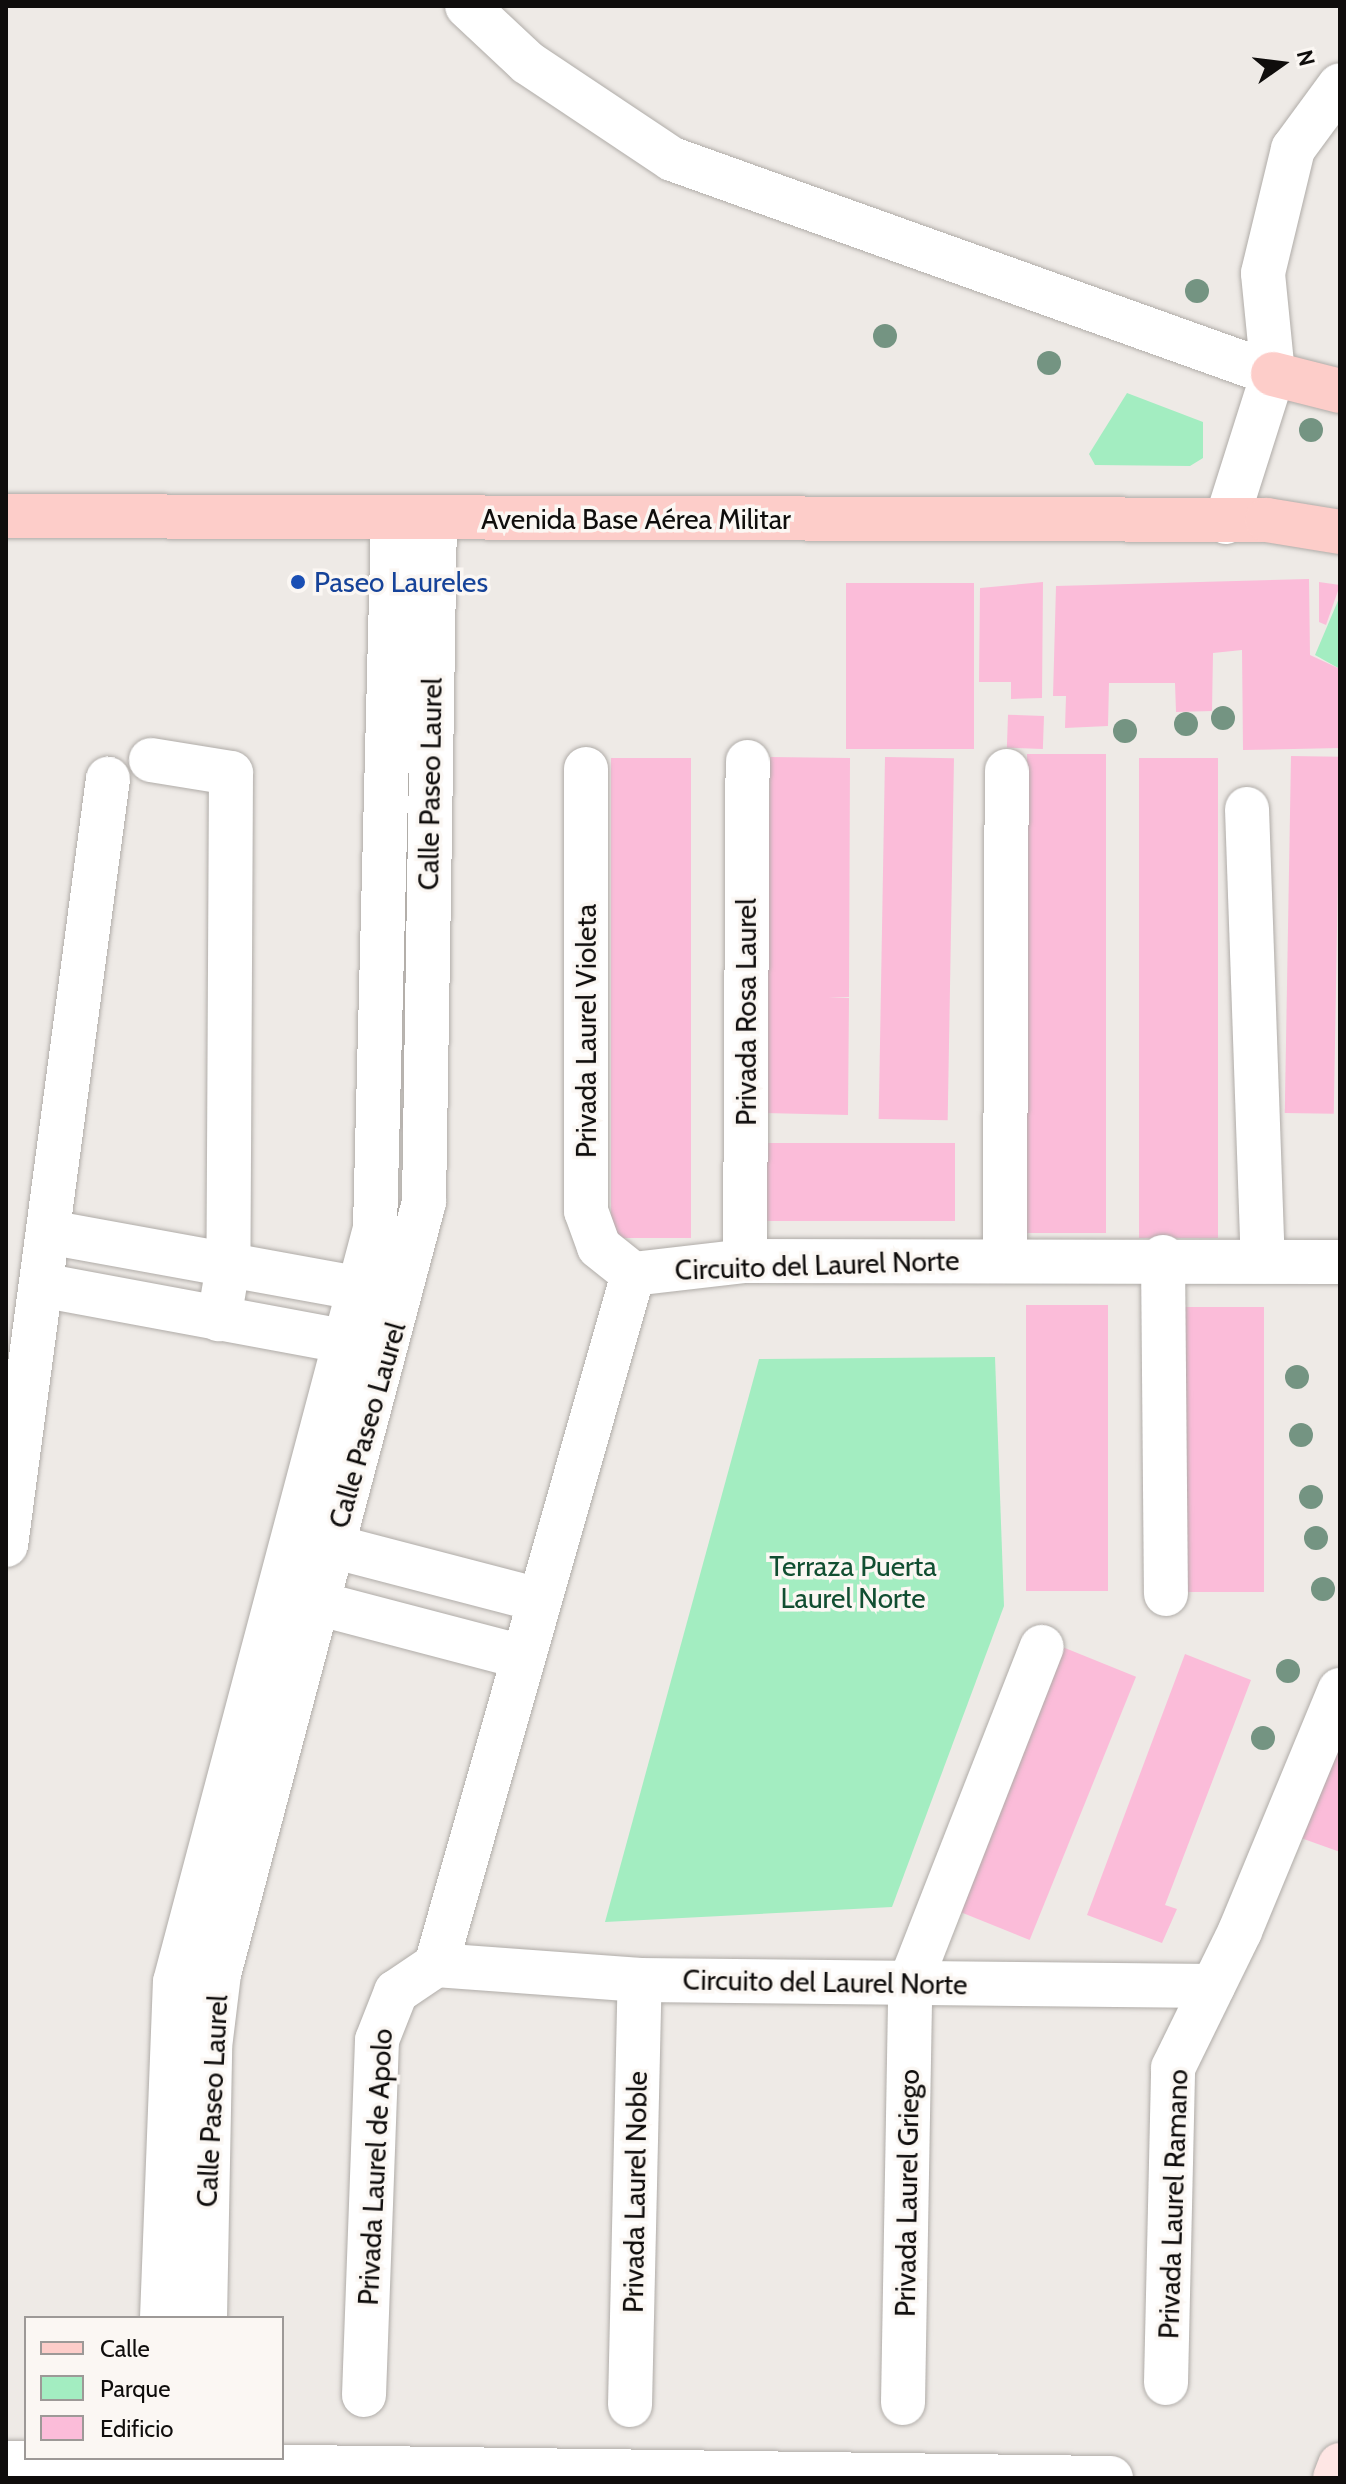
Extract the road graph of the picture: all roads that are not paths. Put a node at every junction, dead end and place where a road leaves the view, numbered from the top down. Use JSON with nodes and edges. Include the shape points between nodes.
{"nodes":[{"id":1,"x":467,"y":6,"type":"edge"},
{"id":2,"x":1340,"y":85,"type":"edge"},
{"id":3,"x":1273,"y":374,"type":"junction"},
{"id":4,"x":1340,"y":391,"type":"edge"},
{"id":5,"x":1340,"y":501,"type":"edge"},
{"id":6,"x":6,"y":516,"type":"edge"},
{"id":7,"x":414,"y":518,"type":"junction"},
{"id":8,"x":1246,"y":521,"type":"junction"},
{"id":9,"x":1340,"y":532,"type":"edge"},
{"id":10,"x":151,"y":760,"type":"dead end"},
{"id":11,"x":748,"y":762,"type":"dead end"},
{"id":12,"x":586,"y":769,"type":"dead end"},
{"id":13,"x":1007,"y":771,"type":"dead end"},
{"id":14,"x":108,"y":779,"type":"dead end"},
{"id":15,"x":1247,"y":809,"type":"dead end"},
{"id":16,"x":48,"y":1232,"type":"junction"},
{"id":17,"x":1163,"y":1257,"type":"junction"},
{"id":18,"x":1263,"y":1258,"type":"junction"},
{"id":19,"x":1005,"y":1260,"type":"junction"},
{"id":20,"x":745,"y":1261,"type":"junction"},
{"id":21,"x":1340,"y":1262,"type":"edge"},
{"id":22,"x":228,"y":1266,"type":"junction"},
{"id":23,"x":633,"y":1274,"type":"junction"},
{"id":24,"x":41,"y":1285,"type":"junction"},
{"id":25,"x":382,"y":1293,"type":"junction"},
{"id":26,"x":219,"y":1319,"type":"junction"},
{"id":27,"x":367,"y":1346,"type":"junction"},
{"id":28,"x":314,"y":1541,"type":"junction"},
{"id":29,"x":6,"y":1545,"type":"edge"},
{"id":30,"x":1166,"y":1594,"type":"dead end"},
{"id":31,"x":298,"y":1598,"type":"junction"},
{"id":32,"x":535,"y":1599,"type":"junction"},
{"id":33,"x":1042,"y":1647,"type":"dead end"},
{"id":34,"x":519,"y":1656,"type":"junction"},
{"id":35,"x":1340,"y":1690,"type":"edge"},
{"id":36,"x":436,"y":1965,"type":"junction"},
{"id":37,"x":640,"y":1980,"type":"junction"},
{"id":38,"x":910,"y":1983,"type":"junction"},
{"id":39,"x":1213,"y":1986,"type":"junction"},
{"id":40,"x":162,"y":2316,"type":"edge"},
{"id":41,"x":205,"y":2316,"type":"edge"},
{"id":42,"x":1166,"y":2383,"type":"dead end"},
{"id":43,"x":364,"y":2395,"type":"dead end"},
{"id":44,"x":903,"y":2403,"type":"dead end"},
{"id":45,"x":630,"y":2405,"type":"dead end"},
{"id":46,"x":158,"y":2462,"type":"edge"},
{"id":47,"x":6,"y":2463,"type":"edge"},
{"id":48,"x":203,"y":2463,"type":"edge"},
{"id":49,"x":1340,"y":2465,"type":"edge"},
{"id":50,"x":613,"y":2472,"type":"edge"},
{"id":51,"x":258,"y":2474,"type":"edge"},
{"id":52,"x":950,"y":2475,"type":"edge"},
{"id":53,"x":1111,"y":2478,"type":"edge"},
{"id":54,"x":1335,"y":2478,"type":"edge"}],
"edges":[{"from":1,"to":3,"type":"street","via":[[528,63],[672,159]]},
{"from":2,"to":3,"type":"street","via":[[1293,149],[1267,257]]},
{"from":3,"to":4,"type":"main road"},
{"from":3,"to":8,"type":"street"},
{"from":5,"to":8,"type":"main road","name":"Avenida Base Aérea Militar"},
{"from":6,"to":7,"type":"main road","name":"Avenida Base Aérea Militar"},
{"from":7,"to":8,"type":"main road","name":"Avenida Base Aérea Militar"},
{"from":7,"to":25,"type":"street","name":"Calle Paseo Laurel","via":[[378,1196]]},
{"from":8,"to":9,"type":"main road","name":"Avenida Base Aérea Militar"},
{"from":10,"to":22,"type":"street","via":[[231,773]]},
{"from":11,"to":20,"type":"street","name":"Privada Rosa Laurel"},
{"from":12,"to":23,"type":"street","name":"Privada Laurel Violeta","via":[[586,1211],[599,1247]]},
{"from":13,"to":19,"type":"street"},
{"from":14,"to":16,"type":"street"},
{"from":15,"to":18,"type":"street"},
{"from":16,"to":22,"type":"street"},
{"from":16,"to":24,"type":"street"},
{"from":17,"to":18,"type":"street","name":"Circuito del Laurel Norte"},
{"from":17,"to":19,"type":"street","name":"Circuito del Laurel Norte"},
{"from":17,"to":30,"type":"street"},
{"from":18,"to":21,"type":"street","name":"Circuito del Laurel Norte"},
{"from":19,"to":20,"type":"street","name":"Circuito del Laurel Norte"},
{"from":20,"to":23,"type":"street","name":"Circuito del Laurel Norte"},
{"from":22,"to":25,"type":"street"},
{"from":22,"to":26,"type":"street"},
{"from":23,"to":32,"type":"street","name":"Circuito del Laurel Norte"},
{"from":24,"to":26,"type":"street"},
{"from":24,"to":29,"type":"street"},
{"from":25,"to":27,"type":"street","name":"Calle Paseo Laurel"},
{"from":26,"to":27,"type":"street"},
{"from":27,"to":28,"type":"street","name":"Calle Paseo Laurel"},
{"from":28,"to":31,"type":"street","name":"Calle Paseo Laurel"},
{"from":28,"to":32,"type":"street"},
{"from":31,"to":34,"type":"street"},
{"from":31,"to":40,"type":"street","name":"Calle Paseo Laurel","via":[[175,1982]]},
{"from":31,"to":41,"type":"street","name":"Calle Paseo Laurel","via":[[219,1974],[210,2047]]},
{"from":32,"to":34,"type":"street","name":"Circuito del Laurel Norte"},
{"from":33,"to":38,"type":"street"},
{"from":34,"to":36,"type":"street","name":"Circuito del Laurel Norte"},
{"from":35,"to":39,"type":"street"},
{"from":36,"to":37,"type":"street","name":"Circuito del Laurel Norte"},
{"from":36,"to":43,"type":"street","name":"Privada Laurel de Apolo","via":[[396,1992],[377,2040]]},
{"from":37,"to":38,"type":"street","name":"Circuito del Laurel Norte"},
{"from":37,"to":45,"type":"street","name":"Privada Laurel Noble"},
{"from":38,"to":39,"type":"street","name":"Circuito del Laurel Norte"},
{"from":38,"to":44,"type":"street","name":"Privada Laurel Griego"},
{"from":39,"to":42,"type":"street","name":"Privada Laurel Ramano","via":[[1173,2068]]},
{"from":46,"to":47,"type":"street"},
{"from":46,"to":48,"type":"street"},
{"from":48,"to":51,"type":"street"},
{"from":49,"to":54,"type":"street"},
{"from":50,"to":51,"type":"street"},
{"from":50,"to":52,"type":"street"},
{"from":52,"to":53,"type":"street"}]}
